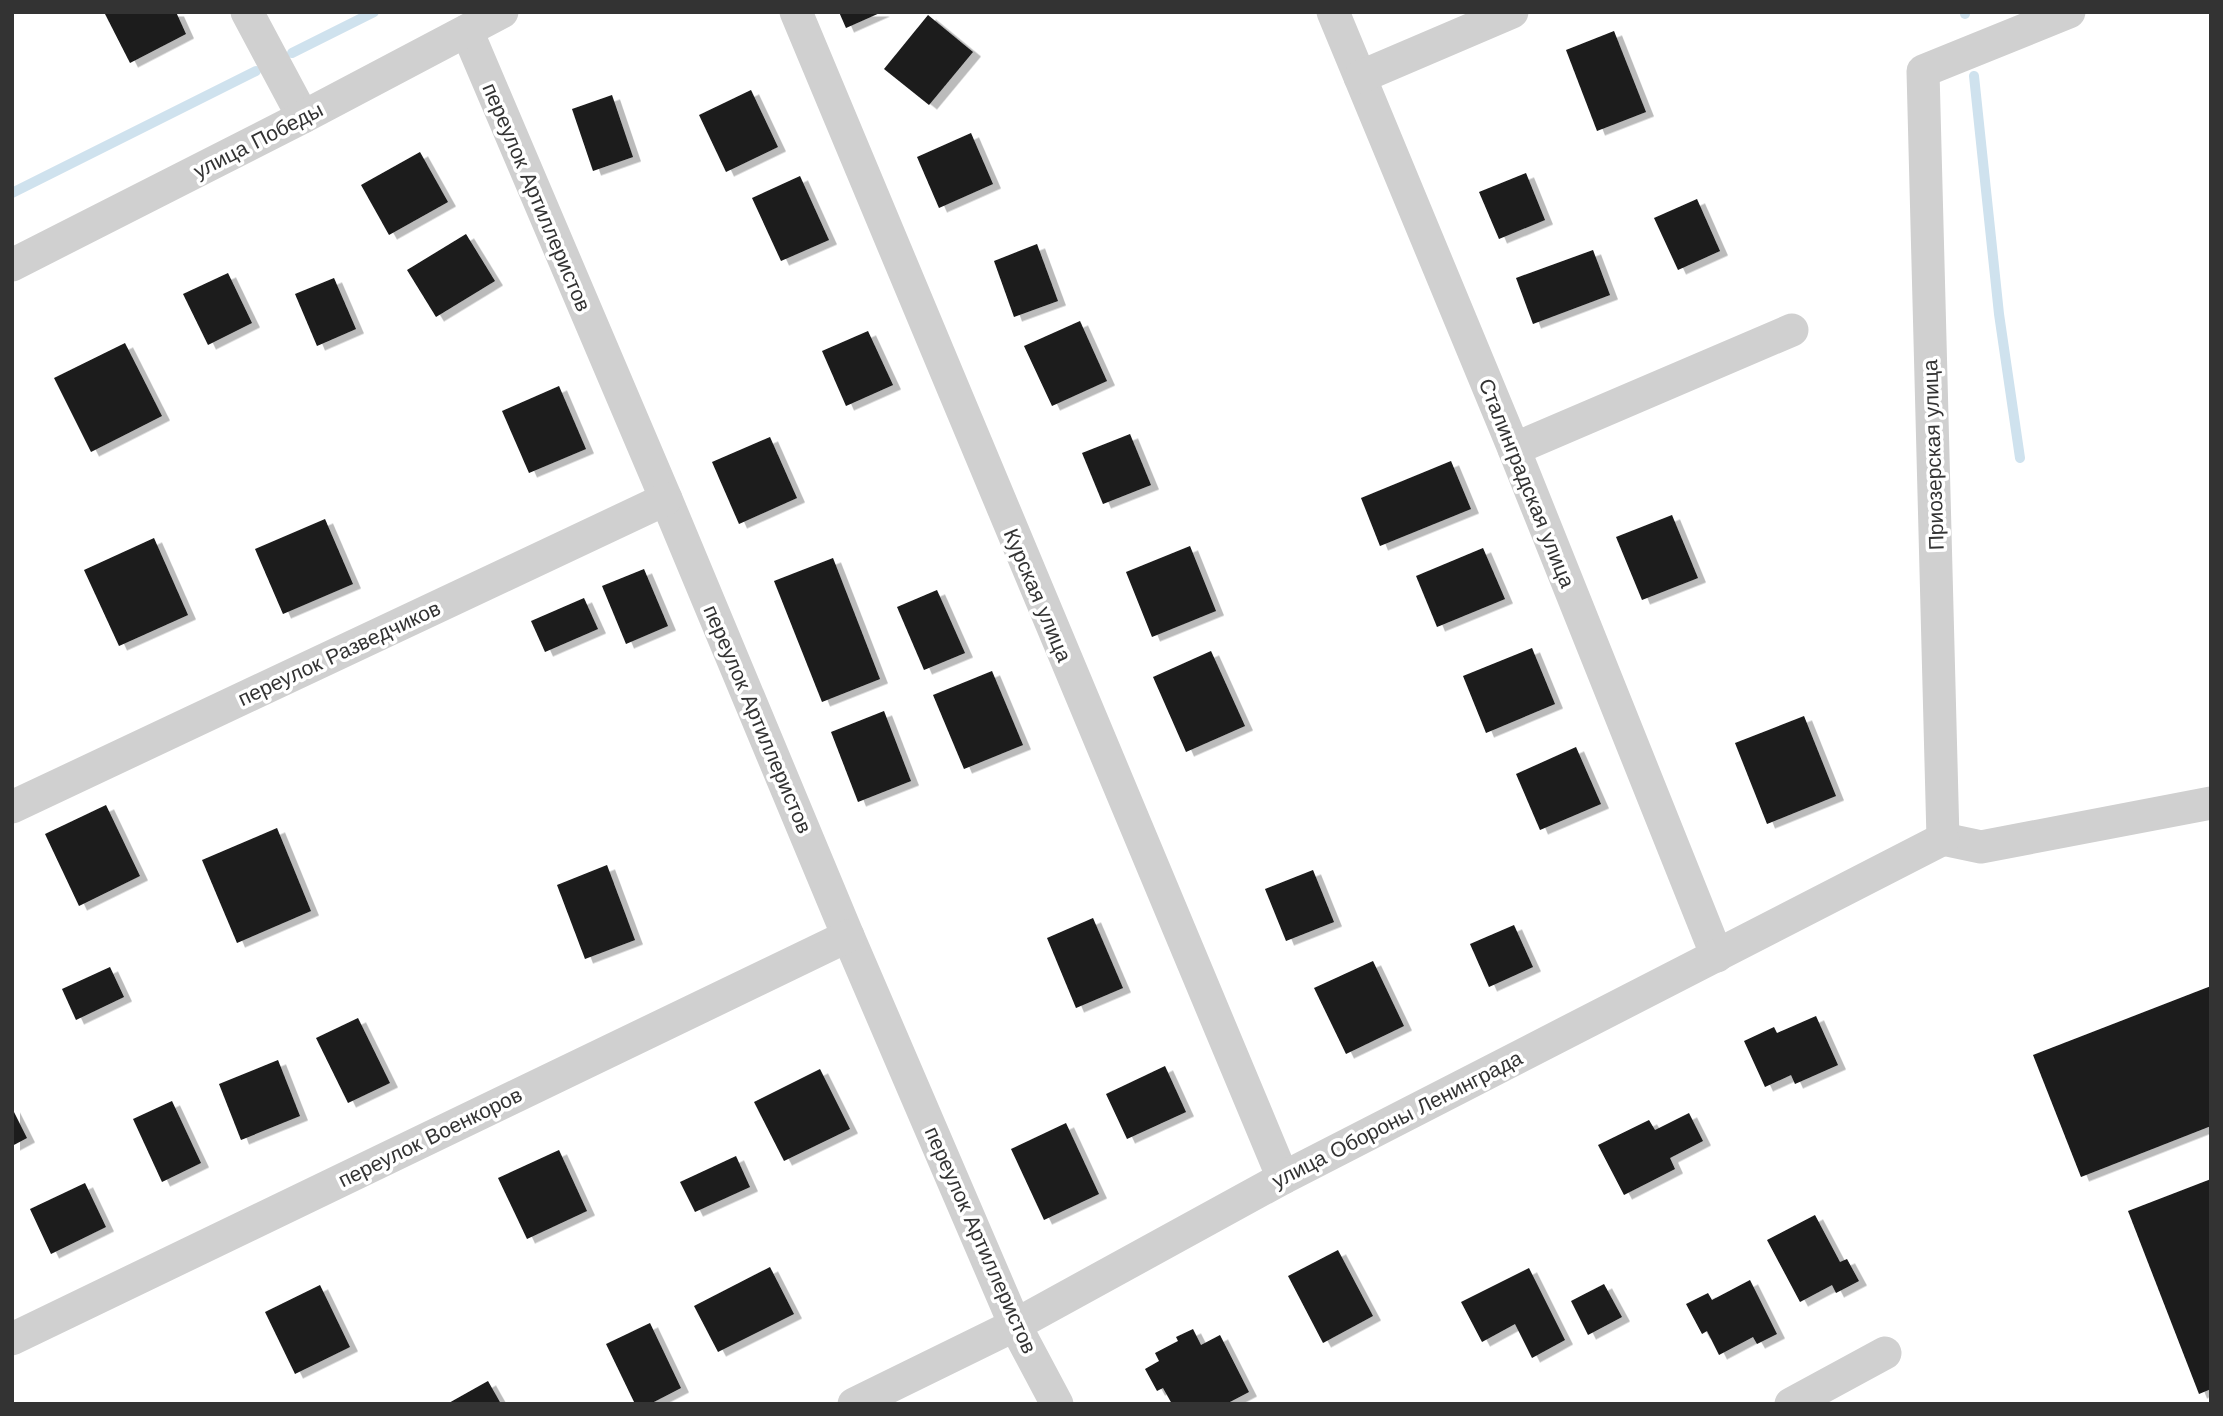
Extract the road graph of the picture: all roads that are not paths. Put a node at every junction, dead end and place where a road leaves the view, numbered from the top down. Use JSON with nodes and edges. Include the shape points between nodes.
{"nodes":[{"id":1,"x":247,"y":12,"type":"edge"},
{"id":2,"x":502,"y":12,"type":"edge"},
{"id":3,"x":796,"y":12,"type":"edge"},
{"id":4,"x":1333,"y":12,"type":"edge"},
{"id":5,"x":1512,"y":12,"type":"edge"},
{"id":6,"x":2069,"y":12,"type":"edge"},
{"id":7,"x":467,"y":31,"type":"junction"},
{"id":8,"x":1360,"y":77,"type":"junction"},
{"id":9,"x":303,"y":117,"type":"junction"},
{"id":10,"x":12,"y":265,"type":"edge"},
{"id":11,"x":1792,"y":330,"type":"dead end"},
{"id":12,"x":1514,"y":449,"type":"junction"},
{"id":13,"x":666,"y":499,"type":"junction"},
{"id":14,"x":2211,"y":803,"type":"edge"},
{"id":15,"x":12,"y":807,"type":"edge"},
{"id":16,"x":1943,"y":839,"type":"junction"},
{"id":17,"x":848,"y":936,"type":"junction"},
{"id":18,"x":1717,"y":956,"type":"junction"},
{"id":19,"x":1283,"y":1178,"type":"junction"},
{"id":20,"x":1015,"y":1325,"type":"junction"},
{"id":21,"x":12,"y":1339,"type":"edge"},
{"id":22,"x":1885,"y":1353,"type":"dead end"},
{"id":23,"x":854,"y":1404,"type":"edge"},
{"id":24,"x":1057,"y":1404,"type":"edge"},
{"id":25,"x":1791,"y":1404,"type":"edge"}],
"edges":[{"from":1,"to":9,"type":"street"},
{"from":2,"to":7,"type":"street","name":"улица Победы"},
{"from":3,"to":19,"type":"street","name":"Курская улица"},
{"from":4,"to":8,"type":"street","name":"Сталинградская улица"},
{"from":5,"to":8,"type":"street"},
{"from":6,"to":16,"type":"street","name":"Приозерская улица","via":[[1923,71]]},
{"from":7,"to":9,"type":"street","name":"улица Победы"},
{"from":7,"to":13,"type":"street","name":"переулок Артиллеристов"},
{"from":8,"to":12,"type":"street","name":"Сталинградская улица"},
{"from":9,"to":10,"type":"street","name":"улица Победы"},
{"from":11,"to":12,"type":"street"},
{"from":12,"to":18,"type":"street","name":"Сталинградская улица"},
{"from":13,"to":15,"type":"street","name":"переулок Разведчиков"},
{"from":13,"to":17,"type":"street","name":"переулок Артиллеристов"},
{"from":14,"to":16,"type":"street","via":[[1981,847]]},
{"from":16,"to":18,"type":"street","name":"улица Обороны Ленинграда"},
{"from":17,"to":20,"type":"street","name":"переулок Артиллеристов"},
{"from":17,"to":21,"type":"street","name":"переулок Военкоров"},
{"from":18,"to":19,"type":"street","name":"улица Обороны Ленинграда"},
{"from":19,"to":20,"type":"street","name":"улица Обороны Ленинграда"},
{"from":20,"to":23,"type":"street","name":"улица Обороны Ленинграда"},
{"from":20,"to":24,"type":"street","name":"переулок Артиллеристов"},
{"from":22,"to":25,"type":"street"}]}
